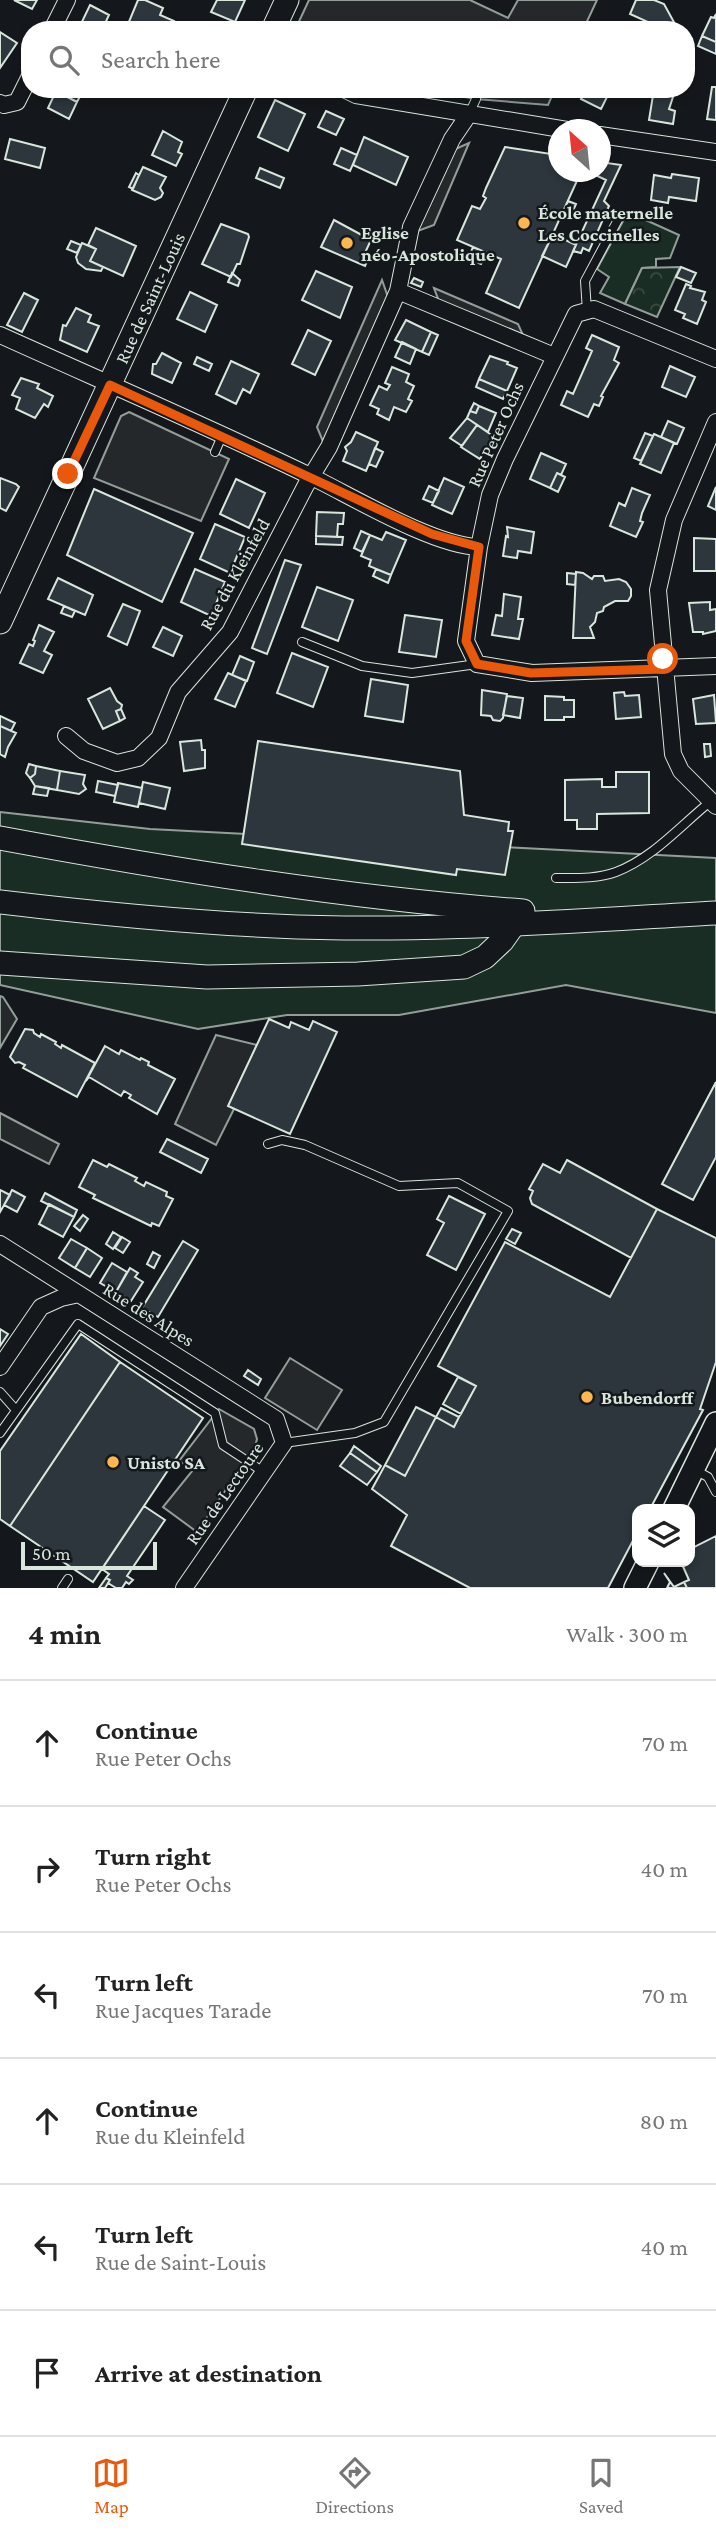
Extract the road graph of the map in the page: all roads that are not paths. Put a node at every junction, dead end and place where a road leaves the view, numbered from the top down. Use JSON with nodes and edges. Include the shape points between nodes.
{"nodes":[{"id":1,"x":66,"y":0,"type":"edge"},
{"id":2,"x":286,"y":0,"type":"edge"},
{"id":3,"x":56,"y":21,"type":"edge"},
{"id":4,"x":278,"y":21,"type":"edge"},
{"id":5,"x":21,"y":94,"type":"edge"},
{"id":6,"x":242,"y":98,"type":"edge"},
{"id":7,"x":374,"y":98,"type":"edge"},
{"id":8,"x":476,"y":99,"type":"dead end"},
{"id":9,"x":0,"y":103,"type":"edge"},
{"id":10,"x":469,"y":114,"type":"junction"},
{"id":11,"x":548,"y":127,"type":"edge"},
{"id":12,"x":611,"y":137,"type":"edge"},
{"id":13,"x":716,"y":152,"type":"edge"},
{"id":14,"x":621,"y":214,"type":"dead end"},
{"id":15,"x":398,"y":291,"type":"junction"},
{"id":16,"x":587,"y":311,"type":"junction"},
{"id":17,"x":0,"y":335,"type":"edge"},
{"id":18,"x":554,"y":356,"type":"junction"},
{"id":19,"x":716,"y":359,"type":"edge"},
{"id":20,"x":110,"y":385,"type":"junction"},
{"id":21,"x":716,"y":422,"type":"edge"},
{"id":22,"x":222,"y":436,"type":"junction"},
{"id":23,"x":215,"y":452,"type":"dead end"},
{"id":24,"x":311,"y":477,"type":"junction"},
{"id":25,"x":479,"y":547,"type":"junction"},
{"id":26,"x":0,"y":622,"type":"edge"},
{"id":27,"x":302,"y":642,"type":"dead end"},
{"id":28,"x":477,"y":664,"type":"junction"},
{"id":29,"x":716,"y":666,"type":"edge"},
{"id":30,"x":664,"y":669,"type":"junction"},
{"id":31,"x":66,"y":736,"type":"dead end"},
{"id":32,"x":713,"y":804,"type":"edge"},
{"id":33,"x":0,"y":838,"type":"edge"},
{"id":34,"x":556,"y":878,"type":"dead end"},
{"id":35,"x":0,"y":902,"type":"edge"},
{"id":36,"x":716,"y":913,"type":"edge"},
{"id":37,"x":549,"y":922,"type":"junction"},
{"id":38,"x":514,"y":924,"type":"junction"},
{"id":39,"x":0,"y":963,"type":"edge"},
{"id":40,"x":268,"y":1144,"type":"dead end"},
{"id":41,"x":0,"y":1244,"type":"edge"},
{"id":42,"x":79,"y":1294,"type":"junction"},
{"id":43,"x":0,"y":1367,"type":"edge"},
{"id":44,"x":0,"y":1392,"type":"edge"},
{"id":45,"x":16,"y":1410,"type":"junction"},
{"id":46,"x":276,"y":1419,"type":"joint"},
{"id":47,"x":716,"y":1423,"type":"edge"},
{"id":48,"x":0,"y":1433,"type":"edge"},
{"id":49,"x":284,"y":1443,"type":"junction"},
{"id":50,"x":694,"y":1469,"type":"junction"},
{"id":51,"x":265,"y":1473,"type":"junction"},
{"id":52,"x":716,"y":1492,"type":"edge"},
{"id":53,"x":676,"y":1504,"type":"edge"},
{"id":54,"x":646,"y":1567,"type":"edge"},
{"id":55,"x":68,"y":1579,"type":"dead end"},
{"id":56,"x":62,"y":1588,"type":"edge"},
{"id":57,"x":184,"y":1588,"type":"edge"},
{"id":58,"x":635,"y":1588,"type":"edge"}],
"edges":[{"from":1,"to":3,"type":"street"},
{"from":2,"to":4,"type":"main road"},
{"from":5,"to":9,"type":"street","via":[[17,102]]},
{"from":6,"to":20,"type":"main road","name":"Rue de Saint-Louis"},
{"from":7,"to":10,"type":"street"},
{"from":8,"to":10,"type":"lane"},
{"from":10,"to":11,"type":"street"},
{"from":10,"to":15,"type":"street","name":"Rue du Kleinfeld","via":[[452,139],[411,227]]},
{"from":12,"to":13,"type":"street"},
{"from":14,"to":16,"type":"lane","via":[[585,281]]},
{"from":15,"to":18,"type":"street"},
{"from":15,"to":24,"type":"street","name":"Rue du Kleinfeld","via":[[329,447]]},
{"from":16,"to":18,"type":"street","name":"Rue Peter Ochs","via":[[576,314]]},
{"from":16,"to":19,"type":"street","via":[[594,309]]},
{"from":17,"to":20,"type":"street"},
{"from":18,"to":25,"type":"street","name":"Rue Peter Ochs","via":[[496,477]]},
{"from":20,"to":22,"type":"street"},
{"from":20,"to":26,"type":"main road","name":"Rue de Saint-Louis"},
{"from":21,"to":30,"type":"street","via":[[674,520],[658,590]]},
{"from":22,"to":23,"type":"lane"},
{"from":22,"to":24,"type":"street"},
{"from":24,"to":25,"type":"street","via":[[432,534]]},
{"from":24,"to":31,"type":"street","name":"Rue du Kleinfeld","via":[[230,632],[178,692],[159,738],[138,758],[117,763],[84,751]]},
{"from":25,"to":28,"type":"street","name":"Rue Peter Ochs","via":[[466,641]]},
{"from":27,"to":28,"type":"lane","via":[[362,666],[412,673]]},
{"from":28,"to":30,"type":"street","via":[[531,673]]},
{"from":29,"to":30,"type":"street"},
{"from":30,"to":32,"type":"street","via":[[673,754],[681,771]]},
{"from":32,"to":34,"type":"lane","via":[[638,862],[614,873]]},
{"from":33,"to":37,"type":"main road","via":[[415,903],[527,912]]},
{"from":35,"to":38,"type":"main road","via":[[113,916],[277,927]]},
{"from":36,"to":37,"type":"main road"},
{"from":37,"to":38,"type":"main road"},
{"from":38,"to":39,"type":"main road","via":[[485,957],[464,968],[207,977]]},
{"from":40,"to":49,"type":"lane","via":[[282,1140],[305,1145],[400,1186],[458,1183],[508,1211],[384,1422],[355,1433]]},
{"from":41,"to":42,"type":"street","name":"Rue des Alpes"},
{"from":42,"to":43,"type":"street","via":[[41,1307]]},
{"from":42,"to":46,"type":"street","name":"Rue des Alpes"},
{"from":44,"to":45,"type":"lane"},
{"from":45,"to":48,"type":"lane"},
{"from":45,"to":51,"type":"lane","via":[[78,1324],[215,1413],[223,1445]]},
{"from":46,"to":49,"type":"street","name":"Rue de Lectoure"},
{"from":47,"to":50,"type":"street"},
{"from":49,"to":51,"type":"street","name":"Rue de Lectoure"},
{"from":50,"to":52,"type":"lane","via":[[708,1477]]},
{"from":50,"to":53,"type":"street"},
{"from":51,"to":57,"type":"street","name":"Rue de Lectoure"},
{"from":54,"to":58,"type":"street"},
{"from":55,"to":56,"type":"lane"}]}
